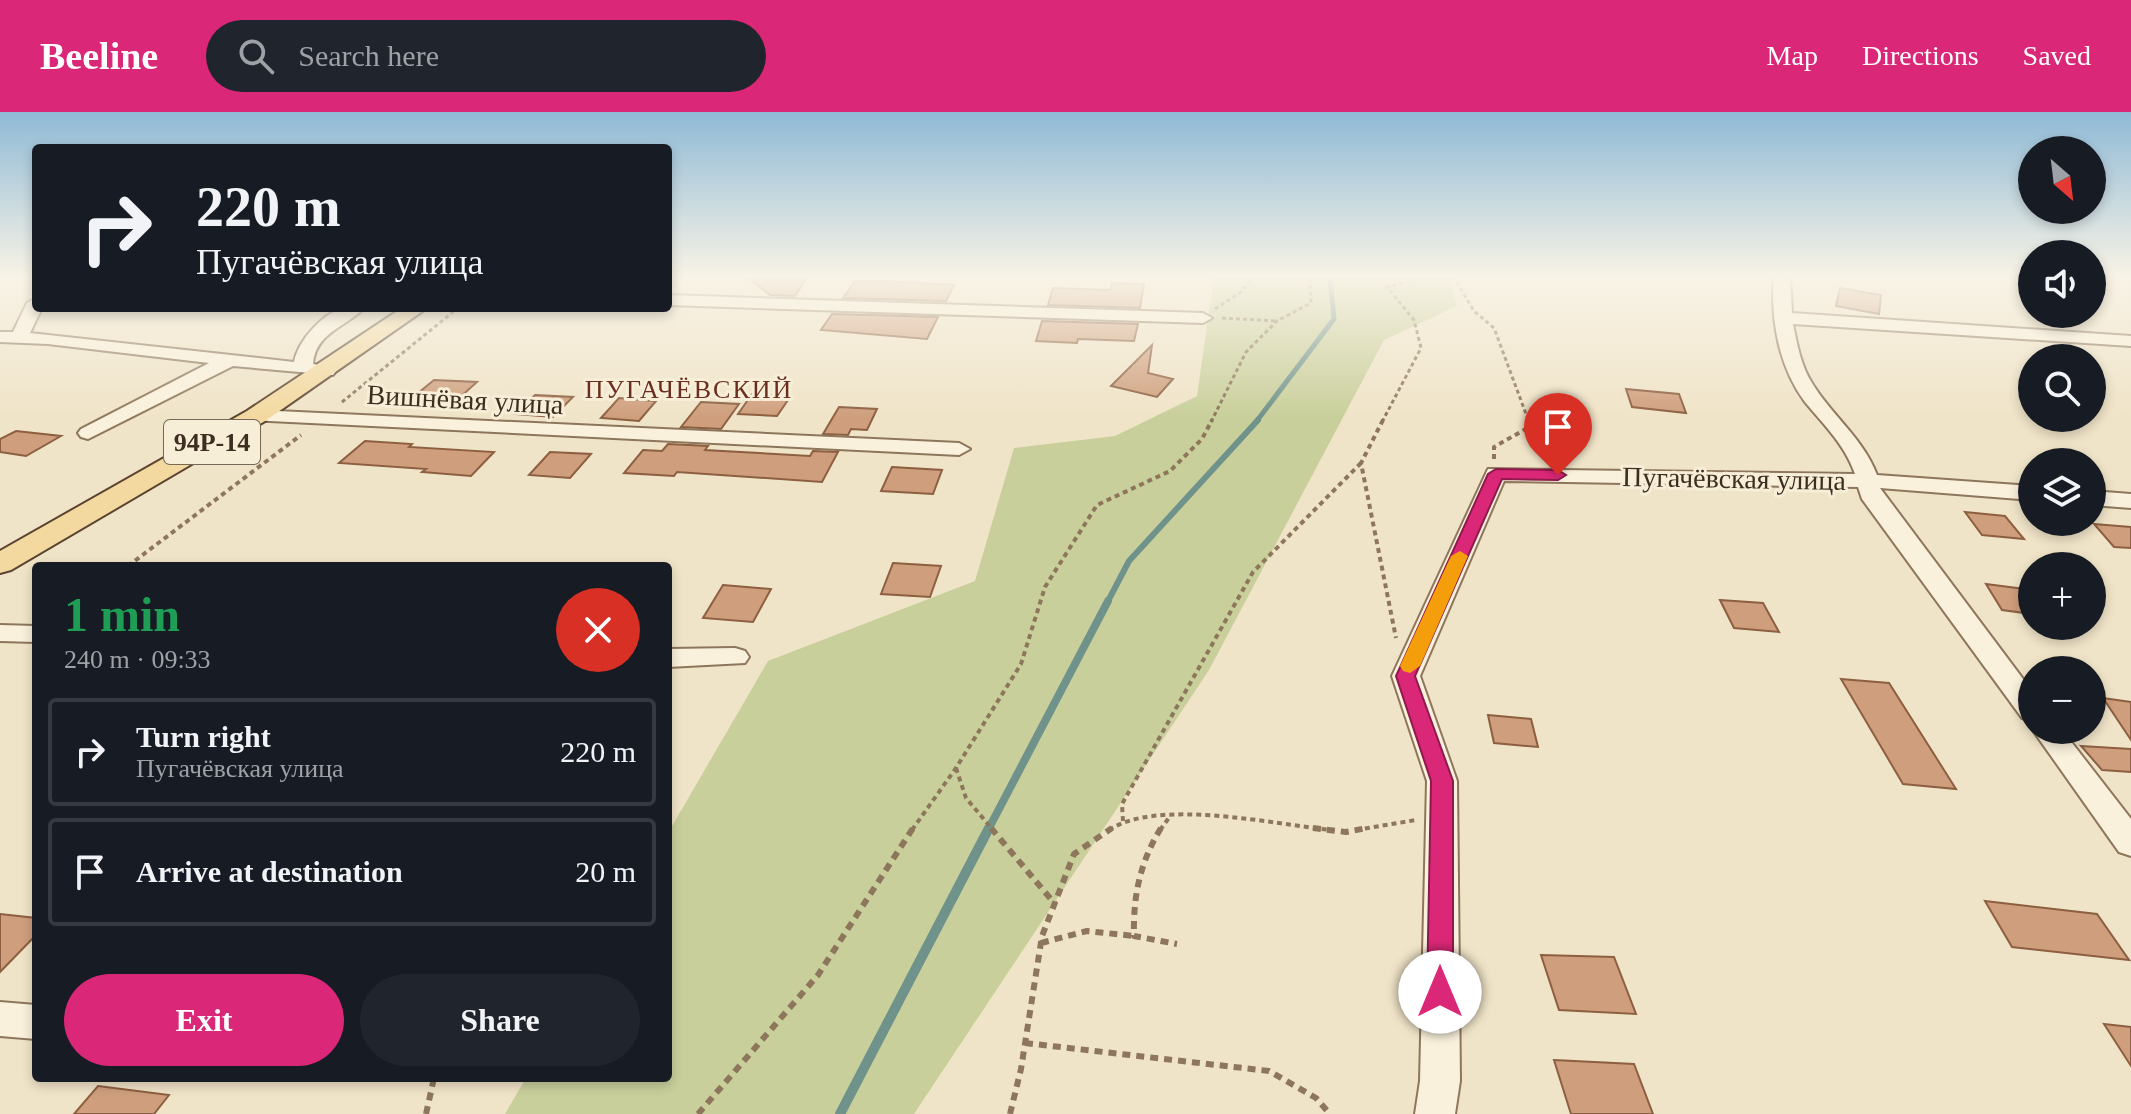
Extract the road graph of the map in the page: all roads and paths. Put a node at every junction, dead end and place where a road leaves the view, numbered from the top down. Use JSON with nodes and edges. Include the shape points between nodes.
{"nodes":[{"id":1,"x":334,"y":323,"type":"edge"},
{"id":2,"x":392,"y":323,"type":"edge"},
{"id":3,"x":440,"y":323,"type":"edge"},
{"id":4,"x":1275,"y":323,"type":"edge"},
{"id":5,"x":1415,"y":323,"type":"edge"},
{"id":6,"x":1488,"y":323,"type":"edge"},
{"id":7,"x":1787,"y":323,"type":"edge"},
{"id":8,"x":1857,"y":323,"type":"edge"},
{"id":9,"x":10,"y":338,"type":"edge"},
{"id":10,"x":2131,"y":341,"type":"edge"},
{"id":11,"x":226,"y":362,"type":"junction"},
{"id":12,"x":315,"y":370,"type":"junction"},
{"id":13,"x":256,"y":416,"type":"junction"},
{"id":14,"x":318,"y":421,"type":"junction"},
{"id":15,"x":88,"y":433,"type":"dead end"},
{"id":16,"x":959,"y":449,"type":"dead end"},
{"id":17,"x":1361,"y":463,"type":"junction"},
{"id":18,"x":1496,"y":474,"type":"junction"},
{"id":19,"x":1870,"y":481,"type":"junction"},
{"id":20,"x":2018,"y":492,"type":"edge"},
{"id":21,"x":2106,"y":499,"type":"edge"},
{"id":22,"x":2131,"y":501,"type":"edge"},
{"id":23,"x":133,"y":562,"type":"edge"},
{"id":24,"x":0,"y":564,"type":"edge"},
{"id":25,"x":0,"y":633,"type":"edge"},
{"id":26,"x":32,"y":634,"type":"edge"},
{"id":27,"x":735,"y":657,"type":"dead end"},
{"id":28,"x":672,"y":658,"type":"edge"},
{"id":29,"x":1406,"y":676,"type":"junction"},
{"id":30,"x":2018,"y":692,"type":"edge"},
{"id":31,"x":2057,"y":744,"type":"edge"},
{"id":32,"x":956,"y":768,"type":"junction"},
{"id":33,"x":1173,"y":813,"type":"junction"},
{"id":34,"x":1442,"y":815,"type":"junction"},
{"id":35,"x":1123,"y":821,"type":"junction"},
{"id":36,"x":2131,"y":843,"type":"edge"},
{"id":37,"x":1055,"y":904,"type":"junction"},
{"id":38,"x":1134,"y":936,"type":"junction"},
{"id":39,"x":1041,"y":943,"type":"junction"},
{"id":40,"x":1177,"y":944,"type":"dead end"},
{"id":41,"x":0,"y":1019,"type":"edge"},
{"id":42,"x":32,"y":1022,"type":"edge"},
{"id":43,"x":1025,"y":1043,"type":"junction"},
{"id":44,"x":433,"y":1082,"type":"edge"},
{"id":45,"x":426,"y":1114,"type":"edge"},
{"id":46,"x":698,"y":1114,"type":"edge"},
{"id":47,"x":1010,"y":1114,"type":"edge"},
{"id":48,"x":1330,"y":1114,"type":"edge"},
{"id":49,"x":1435,"y":1114,"type":"edge"}],
"edges":[{"from":1,"to":12,"type":"street","via":[[306,348]]},
{"from":2,"to":12,"type":"main road","number":"94Р-14"},
{"from":3,"to":14,"type":"path"},
{"from":4,"to":32,"type":"path","via":[[1246,352],[1202,439],[1170,471],[1097,505],[1045,587],[1021,664]]},
{"from":5,"to":17,"type":"path","via":[[1421,348]]},
{"from":6,"to":18,"type":"path","via":[[1531,426],[1494,447]]},
{"from":7,"to":19,"type":"street","via":[[1801,382],[1857,454]]},
{"from":8,"to":10,"type":"street"},
{"from":9,"to":11,"type":"street"},
{"from":11,"to":12,"type":"street"},
{"from":11,"to":15,"type":"street"},
{"from":12,"to":13,"type":"main road","number":"94Р-14"},
{"from":13,"to":14,"type":"street","name":"Вишнёвая улица"},
{"from":13,"to":24,"type":"main road","number":"94Р-14"},
{"from":14,"to":16,"type":"street","name":"Вишнёвая улица"},
{"from":14,"to":23,"type":"path"},
{"from":17,"to":29,"type":"path"},
{"from":17,"to":35,"type":"path","via":[[1253,572],[1122,804]]},
{"from":18,"to":19,"type":"street","name":"Пугачёвская улица"},
{"from":18,"to":29,"type":"street"},
{"from":19,"to":20,"type":"street","name":"Пугачёвская улица"},
{"from":19,"to":30,"type":"street","via":[[1870,494]]},
{"from":21,"to":22,"type":"street"},
{"from":25,"to":26,"type":"street"},
{"from":27,"to":28,"type":"street"},
{"from":29,"to":34,"type":"street","via":[[1442,781]]},
{"from":31,"to":36,"type":"street"},
{"from":32,"to":37,"type":"path","via":[[966,798]]},
{"from":32,"to":46,"type":"path","via":[[818,975]]},
{"from":33,"to":34,"type":"path","via":[[1346,832]]},
{"from":33,"to":35,"type":"path"},
{"from":33,"to":38,"type":"path","via":[[1141,863],[1132,907]]},
{"from":34,"to":49,"type":"street","via":[[1440,1081]]},
{"from":35,"to":37,"type":"path","via":[[1074,854]]},
{"from":37,"to":39,"type":"path"},
{"from":38,"to":39,"type":"path","via":[[1083,930]]},
{"from":38,"to":40,"type":"path"},
{"from":39,"to":43,"type":"path"},
{"from":41,"to":42,"type":"street"},
{"from":43,"to":47,"type":"path"},
{"from":43,"to":48,"type":"path","via":[[1269,1071],[1316,1098]]},
{"from":44,"to":45,"type":"path"}]}
